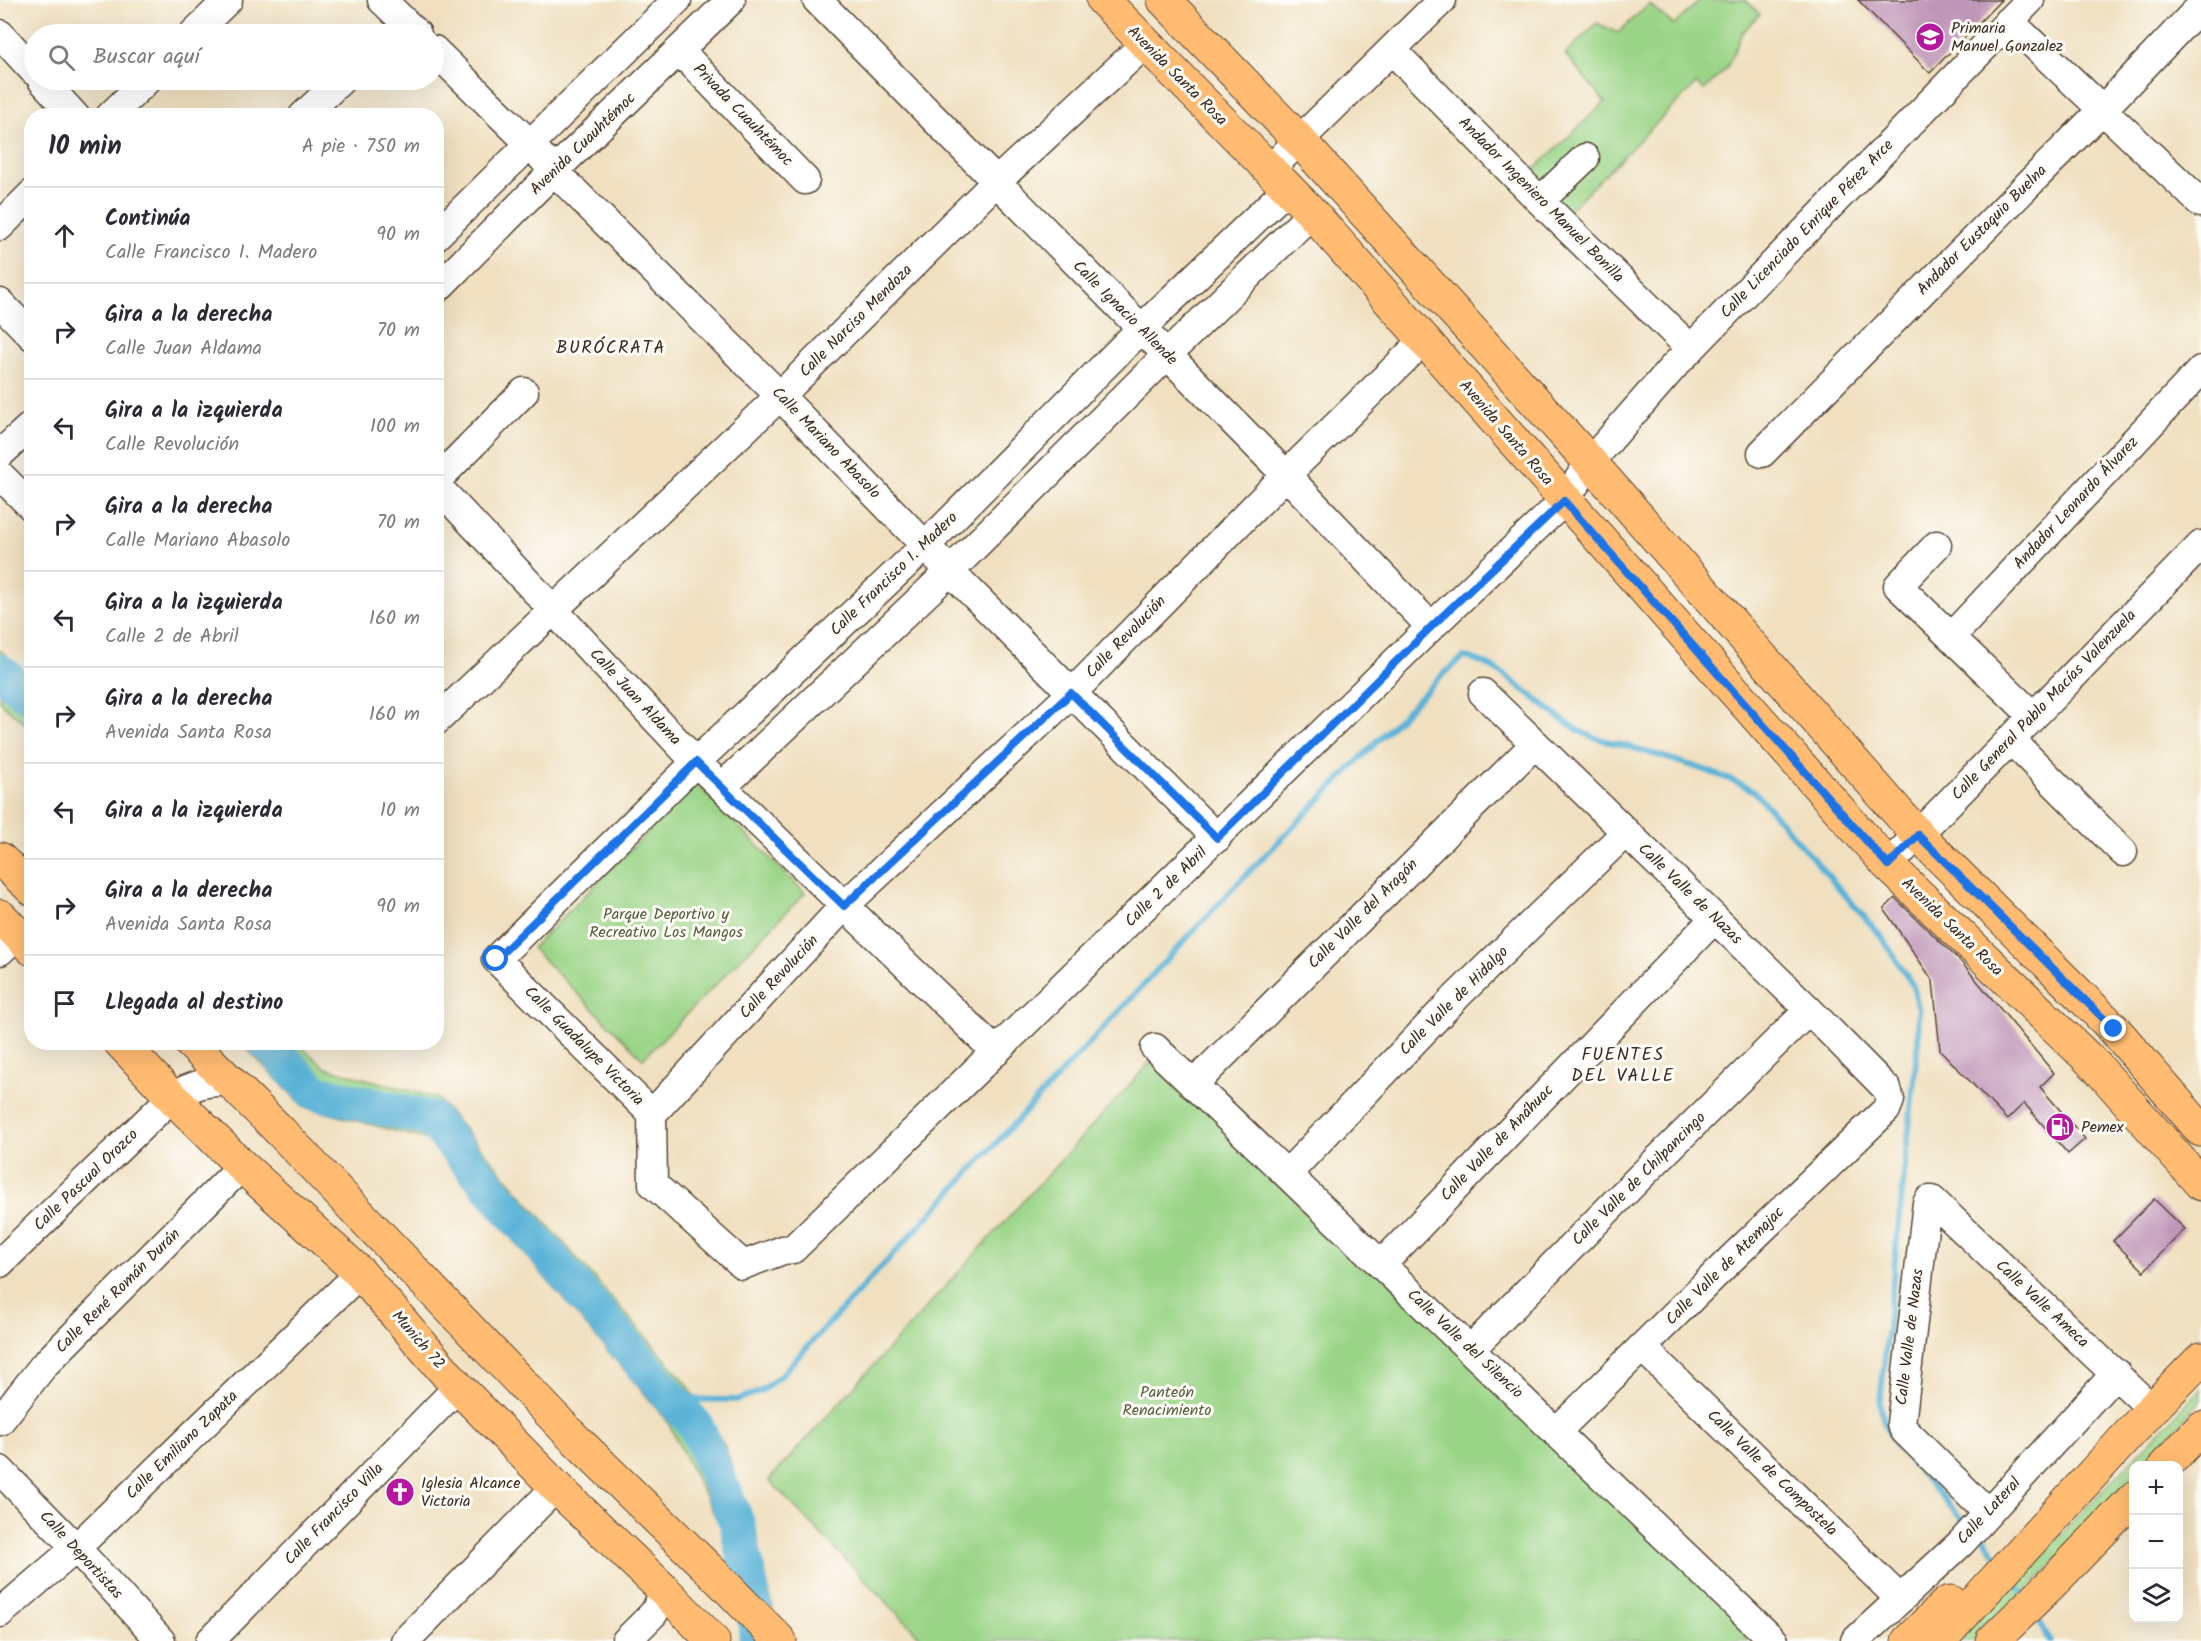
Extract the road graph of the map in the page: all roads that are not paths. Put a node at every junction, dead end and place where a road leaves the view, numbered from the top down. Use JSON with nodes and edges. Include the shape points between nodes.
{"nodes":[{"id":1,"x":228,"y":0,"type":"edge"},
{"id":2,"x":382,"y":0,"type":"edge"},
{"id":3,"x":677,"y":0,"type":"edge"},
{"id":4,"x":731,"y":0,"type":"edge"},
{"id":5,"x":817,"y":0,"type":"edge"},
{"id":6,"x":1103,"y":0,"type":"edge"},
{"id":7,"x":1164,"y":0,"type":"edge"},
{"id":8,"x":1442,"y":0,"type":"edge"},
{"id":9,"x":2030,"y":0,"type":"edge"},
{"id":10,"x":2201,"y":6,"type":"edge"},
{"id":11,"x":2009,"y":21,"type":"junction"},
{"id":12,"x":203,"y":24,"type":"edge"},
{"id":13,"x":399,"y":24,"type":"edge"},
{"id":14,"x":1145,"y":44,"type":"junction"},
{"id":15,"x":5,"y":48,"type":"edge"},
{"id":16,"x":1392,"y":50,"type":"junction"},
{"id":17,"x":680,"y":51,"type":"junction"},
{"id":18,"x":444,"y":61,"type":"edge"},
{"id":19,"x":24,"y":63,"type":"edge"},
{"id":20,"x":51,"y":90,"type":"edge"},
{"id":21,"x":137,"y":90,"type":"edge"},
{"id":22,"x":330,"y":90,"type":"edge"},
{"id":23,"x":68,"y":108,"type":"edge"},
{"id":24,"x":118,"y":108,"type":"edge"},
{"id":25,"x":311,"y":108,"type":"edge"},
{"id":26,"x":2103,"y":109,"type":"junction"},
{"id":27,"x":1300,"y":141,"type":"junction"},
{"id":28,"x":529,"y":143,"type":"junction"},
{"id":29,"x":1585,"y":158,"type":"dead end"},
{"id":30,"x":554,"y":171,"type":"junction"},
{"id":31,"x":1279,"y":178,"type":"junction"},
{"id":32,"x":805,"y":180,"type":"dead end"},
{"id":33,"x":995,"y":183,"type":"junction"},
{"id":34,"x":1540,"y":201,"type":"junction"},
{"id":35,"x":24,"y":202,"type":"edge"},
{"id":36,"x":2201,"y":203,"type":"edge"},
{"id":37,"x":1312,"y":213,"type":"junction"},
{"id":38,"x":0,"y":226,"type":"edge"},
{"id":39,"x":444,"y":228,"type":"edge"},
{"id":40,"x":444,"y":282,"type":"edge"},
{"id":41,"x":0,"y":303,"type":"edge"},
{"id":42,"x":24,"y":328,"type":"edge"},
{"id":43,"x":1142,"y":328,"type":"junction"},
{"id":44,"x":1424,"y":340,"type":"junction"},
{"id":45,"x":1691,"y":349,"type":"junction"},
{"id":46,"x":1167,"y":354,"type":"junction"},
{"id":47,"x":2201,"y":370,"type":"edge"},
{"id":48,"x":524,"y":392,"type":"dead end"},
{"id":49,"x":780,"y":396,"type":"junction"},
{"id":50,"x":24,"y":432,"type":"edge"},
{"id":51,"x":1762,"y":453,"type":"dead end"},
{"id":52,"x":0,"y":454,"type":"edge"},
{"id":53,"x":1590,"y":462,"type":"junction"},
{"id":54,"x":0,"y":475,"type":"edge"},
{"id":55,"x":444,"y":475,"type":"edge"},
{"id":56,"x":1286,"y":475,"type":"junction"},
{"id":57,"x":444,"y":492,"type":"edge"},
{"id":58,"x":24,"y":499,"type":"edge"},
{"id":59,"x":1564,"y":501,"type":"junction"},
{"id":60,"x":1937,"y":545,"type":"dead end"},
{"id":61,"x":2201,"y":545,"type":"edge"},
{"id":62,"x":925,"y":546,"type":"junction"},
{"id":63,"x":950,"y":572,"type":"junction"},
{"id":64,"x":554,"y":610,"type":"junction"},
{"id":65,"x":1431,"y":627,"type":"junction"},
{"id":66,"x":1951,"y":637,"type":"junction"},
{"id":67,"x":1071,"y":693,"type":"junction"},
{"id":68,"x":1483,"y":693,"type":"dead end"},
{"id":69,"x":444,"y":713,"type":"edge"},
{"id":70,"x":2033,"y":716,"type":"junction"},
{"id":71,"x":2010,"y":739,"type":"junction"},
{"id":72,"x":1535,"y":744,"type":"junction"},
{"id":73,"x":696,"y":762,"type":"junction"},
{"id":74,"x":722,"y":787,"type":"junction"},
{"id":75,"x":1626,"y":832,"type":"junction"},
{"id":76,"x":1918,"y":835,"type":"junction"},
{"id":77,"x":1217,"y":838,"type":"junction"},
{"id":78,"x":2123,"y":852,"type":"dead end"},
{"id":79,"x":0,"y":859,"type":"edge"},
{"id":80,"x":1888,"y":865,"type":"junction"},
{"id":81,"x":24,"y":882,"type":"edge"},
{"id":82,"x":844,"y":906,"type":"junction"},
{"id":83,"x":1714,"y":919,"type":"junction"},
{"id":84,"x":496,"y":959,"type":"joint"},
{"id":85,"x":1809,"y":1010,"type":"junction"},
{"id":86,"x":1155,"y":1048,"type":"dead end"},
{"id":87,"x":128,"y":1050,"type":"edge"},
{"id":88,"x":198,"y":1050,"type":"edge"},
{"id":89,"x":996,"y":1052,"type":"junction"},
{"id":90,"x":231,"y":1082,"type":"junction"},
{"id":91,"x":1193,"y":1085,"type":"junction"},
{"id":92,"x":172,"y":1097,"type":"junction"},
{"id":93,"x":1890,"y":1100,"type":"joint"},
{"id":94,"x":652,"y":1114,"type":"junction"},
{"id":95,"x":2201,"y":1130,"type":"edge"},
{"id":96,"x":242,"y":1166,"type":"junction"},
{"id":97,"x":1287,"y":1174,"type":"junction"},
{"id":98,"x":2201,"y":1184,"type":"edge"},
{"id":99,"x":1932,"y":1200,"type":"joint"},
{"id":100,"x":6,"y":1247,"type":"edge"},
{"id":101,"x":793,"y":1249,"type":"joint"},
{"id":102,"x":1381,"y":1265,"type":"junction"},
{"id":103,"x":360,"y":1273,"type":"junction"},
{"id":104,"x":1643,"y":1348,"type":"junction"},
{"id":105,"x":1470,"y":1350,"type":"junction"},
{"id":106,"x":2201,"y":1359,"type":"edge"},
{"id":107,"x":2116,"y":1373,"type":"junction"},
{"id":108,"x":458,"y":1387,"type":"junction"},
{"id":109,"x":2152,"y":1409,"type":"junction"},
{"id":110,"x":0,"y":1421,"type":"edge"},
{"id":111,"x":2201,"y":1428,"type":"edge"},
{"id":112,"x":1557,"y":1431,"type":"junction"},
{"id":113,"x":2170,"y":1461,"type":"edge"},
{"id":114,"x":0,"y":1470,"type":"edge"},
{"id":115,"x":556,"y":1487,"type":"junction"},
{"id":116,"x":2129,"y":1502,"type":"edge"},
{"id":117,"x":1976,"y":1528,"type":"junction"},
{"id":118,"x":76,"y":1548,"type":"junction"},
{"id":119,"x":1988,"y":1589,"type":"junction"},
{"id":120,"x":665,"y":1592,"type":"junction"},
{"id":121,"x":1900,"y":1599,"type":"junction"},
{"id":122,"x":0,"y":1613,"type":"edge"},
{"id":123,"x":2002,"y":1633,"type":"edge"},
{"id":124,"x":709,"y":1637,"type":"edge"},
{"id":125,"x":161,"y":1641,"type":"edge"},
{"id":126,"x":210,"y":1641,"type":"edge"},
{"id":127,"x":405,"y":1641,"type":"edge"},
{"id":128,"x":626,"y":1641,"type":"edge"},
{"id":129,"x":780,"y":1641,"type":"edge"},
{"id":130,"x":1774,"y":1641,"type":"edge"},
{"id":131,"x":1855,"y":1641,"type":"edge"},
{"id":132,"x":1908,"y":1641,"type":"edge"},
{"id":133,"x":1939,"y":1641,"type":"edge"}],
"edges":[{"from":1,"to":12,"type":"street"},
{"from":2,"to":13,"type":"street"},
{"from":3,"to":28,"type":"street"},
{"from":4,"to":17,"type":"street","name":"Avenida Cuauhtémoc"},
{"from":5,"to":33,"type":"street","name":"Calle Ignacio Allende"},
{"from":6,"to":14,"type":"main road","name":"Avenida Santa Rosa"},
{"from":7,"to":27,"type":"main road"},
{"from":8,"to":16,"type":"street","name":"Calle Francisco I. Madero"},
{"from":9,"to":11,"type":"street","name":"Calle Licenciado Enrique Pérez Arce"},
{"from":10,"to":26,"type":"street","name":"Andador Eustaquio Buelna"},
{"from":11,"to":26,"type":"street"},
{"from":11,"to":45,"type":"street","name":"Calle Licenciado Enrique Pérez Arce"},
{"from":14,"to":31,"type":"main road","name":"Avenida Santa Rosa"},
{"from":14,"to":33,"type":"street","name":"Calle Narciso Mendoza"},
{"from":15,"to":19,"type":"street"},
{"from":16,"to":27,"type":"street","name":"Calle Francisco I. Madero"},
{"from":16,"to":34,"type":"street","name":"Andador Ingeniero Manuel Bonilla"},
{"from":17,"to":30,"type":"street","name":"Avenida Cuauhtémoc"},
{"from":17,"to":32,"type":"street","name":"Privada Cuauhtémoc"},
{"from":18,"to":28,"type":"street","name":"Calle Mariano Abasolo"},
{"from":20,"to":23,"type":"street"},
{"from":21,"to":24,"type":"street"},
{"from":22,"to":25,"type":"street"},
{"from":26,"to":36,"type":"street"},
{"from":26,"to":51,"type":"street","name":"Andador Eustaquio Buelna"},
{"from":27,"to":31,"type":"street","name":"Calle Francisco I. Madero"},
{"from":27,"to":53,"type":"main road"},
{"from":28,"to":30,"type":"street","name":"Calle Mariano Abasolo"},
{"from":28,"to":39,"type":"street"},
{"from":29,"to":34,"type":"street"},
{"from":30,"to":40,"type":"street","name":"Avenida Cuauhtémoc"},
{"from":30,"to":49,"type":"street","name":"Calle Mariano Abasolo"},
{"from":31,"to":37,"type":"main road","name":"Avenida Santa Rosa"},
{"from":31,"to":43,"type":"street","name":"Calle Francisco I. Madero"},
{"from":33,"to":43,"type":"street","name":"Calle Ignacio Allende"},
{"from":33,"to":49,"type":"street","name":"Calle Narciso Mendoza"},
{"from":34,"to":45,"type":"street","name":"Andador Ingeniero Manuel Bonilla"},
{"from":35,"to":38,"type":"street"},
{"from":37,"to":44,"type":"main road","name":"Avenida Santa Rosa"},
{"from":37,"to":46,"type":"street"},
{"from":41,"to":42,"type":"street"},
{"from":43,"to":46,"type":"street","name":"Calle Ignacio Allende"},
{"from":43,"to":62,"type":"street","name":"Calle Francisco I. Madero"},
{"from":44,"to":56,"type":"street","name":"Calle Revolución"},
{"from":44,"to":59,"type":"main road","name":"Avenida Santa Rosa"},
{"from":45,"to":53,"type":"street","name":"Calle Licenciado Enrique Pérez Arce"},
{"from":46,"to":56,"type":"street","name":"Calle Ignacio Allende"},
{"from":46,"to":63,"type":"street"},
{"from":47,"to":66,"type":"street","name":"Andador Leonardo Álvarez"},
{"from":48,"to":55,"type":"street"},
{"from":49,"to":62,"type":"street","name":"Calle Mariano Abasolo"},
{"from":49,"to":64,"type":"street","name":"Calle Narciso Mendoza"},
{"from":50,"to":52,"type":"street"},
{"from":53,"to":59,"type":"street","name":"Calle Licenciado Enrique Pérez Arce"},
{"from":53,"to":76,"type":"main road"},
{"from":54,"to":58,"type":"street"},
{"from":56,"to":65,"type":"street","name":"Calle Ignacio Allende"},
{"from":56,"to":67,"type":"street","name":"Calle Revolución"},
{"from":57,"to":64,"type":"street","name":"Calle Juan Aldama"},
{"from":59,"to":65,"type":"street","name":"Calle 2 de Abril"},
{"from":59,"to":80,"type":"main road","name":"Avenida Santa Rosa"},
{"from":60,"to":66,"type":"street","via":[[1898,586]]},
{"from":61,"to":70,"type":"street","name":"Calle General Pablo Macías Valenzuela"},
{"from":62,"to":63,"type":"street","name":"Calle Mariano Abasolo"},
{"from":62,"to":73,"type":"street","name":"Calle Francisco I. Madero"},
{"from":63,"to":67,"type":"street","name":"Calle Mariano Abasolo"},
{"from":63,"to":74,"type":"street"},
{"from":64,"to":69,"type":"street","name":"Calle Narciso Mendoza"},
{"from":64,"to":73,"type":"street","name":"Calle Juan Aldama"},
{"from":65,"to":77,"type":"street","name":"Calle 2 de Abril"},
{"from":66,"to":70,"type":"street"},
{"from":67,"to":77,"type":"street","name":"Calle Mariano Abasolo"},
{"from":67,"to":82,"type":"street","name":"Calle Revolución"},
{"from":68,"to":72,"type":"street","name":"Calle Valle de Nazas"},
{"from":70,"to":71,"type":"street","name":"Calle General Pablo Macías Valenzuela"},
{"from":71,"to":76,"type":"street","name":"Calle General Pablo Macías Valenzuela"},
{"from":71,"to":78,"type":"street"},
{"from":72,"to":75,"type":"street","name":"Calle Valle de Nazas"},
{"from":72,"to":91,"type":"street","name":"Calle Valle del Aragón"},
{"from":73,"to":74,"type":"street","name":"Calle Juan Aldama"},
{"from":73,"to":84,"type":"street","name":"Calle Francisco I. Madero"},
{"from":74,"to":82,"type":"street","name":"Calle Juan Aldama"},
{"from":75,"to":83,"type":"street","name":"Calle Valle de Nazas"},
{"from":75,"to":97,"type":"street","name":"Calle Valle de Hidalgo","via":[[1457,996]]},
{"from":76,"to":80,"type":"street","name":"Calle General Pablo Macías Valenzuela"},
{"from":76,"to":95,"type":"main road","via":[[2114,1029]]},
{"from":77,"to":89,"type":"street","name":"Calle 2 de Abril"},
{"from":79,"to":81,"type":"main road"},
{"from":80,"to":98,"type":"main road","name":"Avenida Santa Rosa","via":[[2098,1068]]},
{"from":82,"to":89,"type":"street","name":"Calle Juan Aldama"},
{"from":82,"to":94,"type":"street","name":"Calle Revolución"},
{"from":83,"to":85,"type":"street","name":"Calle Valle de Nazas"},
{"from":83,"to":102,"type":"street","name":"Calle Valle de Anáhuac"},
{"from":84,"to":94,"type":"street","name":"Calle Guadalupe Victoria"},
{"from":85,"to":93,"type":"street","name":"Calle Valle de Nazas","via":[[1887,1089]]},
{"from":85,"to":105,"type":"street","name":"Calle Valle de Chilpancingo"},
{"from":86,"to":91,"type":"street","name":"Calle Valle del Silencio"},
{"from":87,"to":92,"type":"main road","name":"Munich 72"},
{"from":88,"to":90,"type":"main road"},
{"from":89,"to":101,"type":"street","name":"Calle 2 de Abril"},
{"from":90,"to":92,"type":"street","name":"Calle Pascual Orozco","via":[[204,1082]]},
{"from":90,"to":129,"type":"main road","via":[[572,1436]]},
{"from":91,"to":97,"type":"street","name":"Calle Valle del Silencio"},
{"from":92,"to":96,"type":"main road","name":"Munich 72"},
{"from":92,"to":100,"type":"street","name":"Calle Pascual Orozco"},
{"from":93,"to":104,"type":"street","name":"Calle Valle de Atemajac","via":[[1886,1110]]},
{"from":94,"to":101,"type":"street","name":"Calle Guadalupe Victoria","via":[[653,1184],[743,1265]]},
{"from":96,"to":103,"type":"main road","name":"Munich 72"},
{"from":96,"to":110,"type":"street","name":"Calle René Román Durán","via":[[44,1365]]},
{"from":97,"to":102,"type":"street","name":"Calle Valle del Silencio"},
{"from":99,"to":107,"type":"street","name":"Calle Valle Ameca"},
{"from":99,"to":117,"type":"street","name":"Calle Valle de Nazas","via":[[1927,1203],[1900,1424]]},
{"from":102,"to":105,"type":"street","name":"Calle Valle del Silencio"},
{"from":103,"to":108,"type":"main road","name":"Munich 72"},
{"from":103,"to":118,"type":"street","name":"Calle Emiliano Zapata"},
{"from":104,"to":112,"type":"street","name":"Calle Valle de Atemajac"},
{"from":104,"to":121,"type":"street","name":"Calle Valle de Compostela"},
{"from":105,"to":112,"type":"street","name":"Calle Valle del Silencio"},
{"from":106,"to":109,"type":"main road"},
{"from":107,"to":109,"type":"street","name":"Calle Valle Ameca"},
{"from":107,"to":117,"type":"street","name":"Calle Lateral"},
{"from":108,"to":115,"type":"main road","name":"Munich 72"},
{"from":108,"to":126,"type":"street","name":"Calle Francisco Villa"},
{"from":109,"to":119,"type":"main road"},
{"from":111,"to":113,"type":"main road"},
{"from":112,"to":130,"type":"street","name":"Calle Valle del Silencio"},
{"from":114,"to":118,"type":"street","name":"Calle Deportistas"},
{"from":115,"to":120,"type":"main road","name":"Munich 72"},
{"from":115,"to":127,"type":"street"},
{"from":116,"to":123,"type":"main road"},
{"from":117,"to":121,"type":"street","name":"Calle Lateral"},
{"from":118,"to":122,"type":"street","name":"Calle Emiliano Zapata"},
{"from":118,"to":125,"type":"street","name":"Calle Deportistas"},
{"from":119,"to":132,"type":"main road","via":[[1947,1603]]},
{"from":119,"to":133,"type":"main road"},
{"from":120,"to":124,"type":"main road","name":"Munich 72"},
{"from":120,"to":128,"type":"street","via":[[654,1613]]},
{"from":121,"to":131,"type":"street","name":"Calle Lateral"}]}
